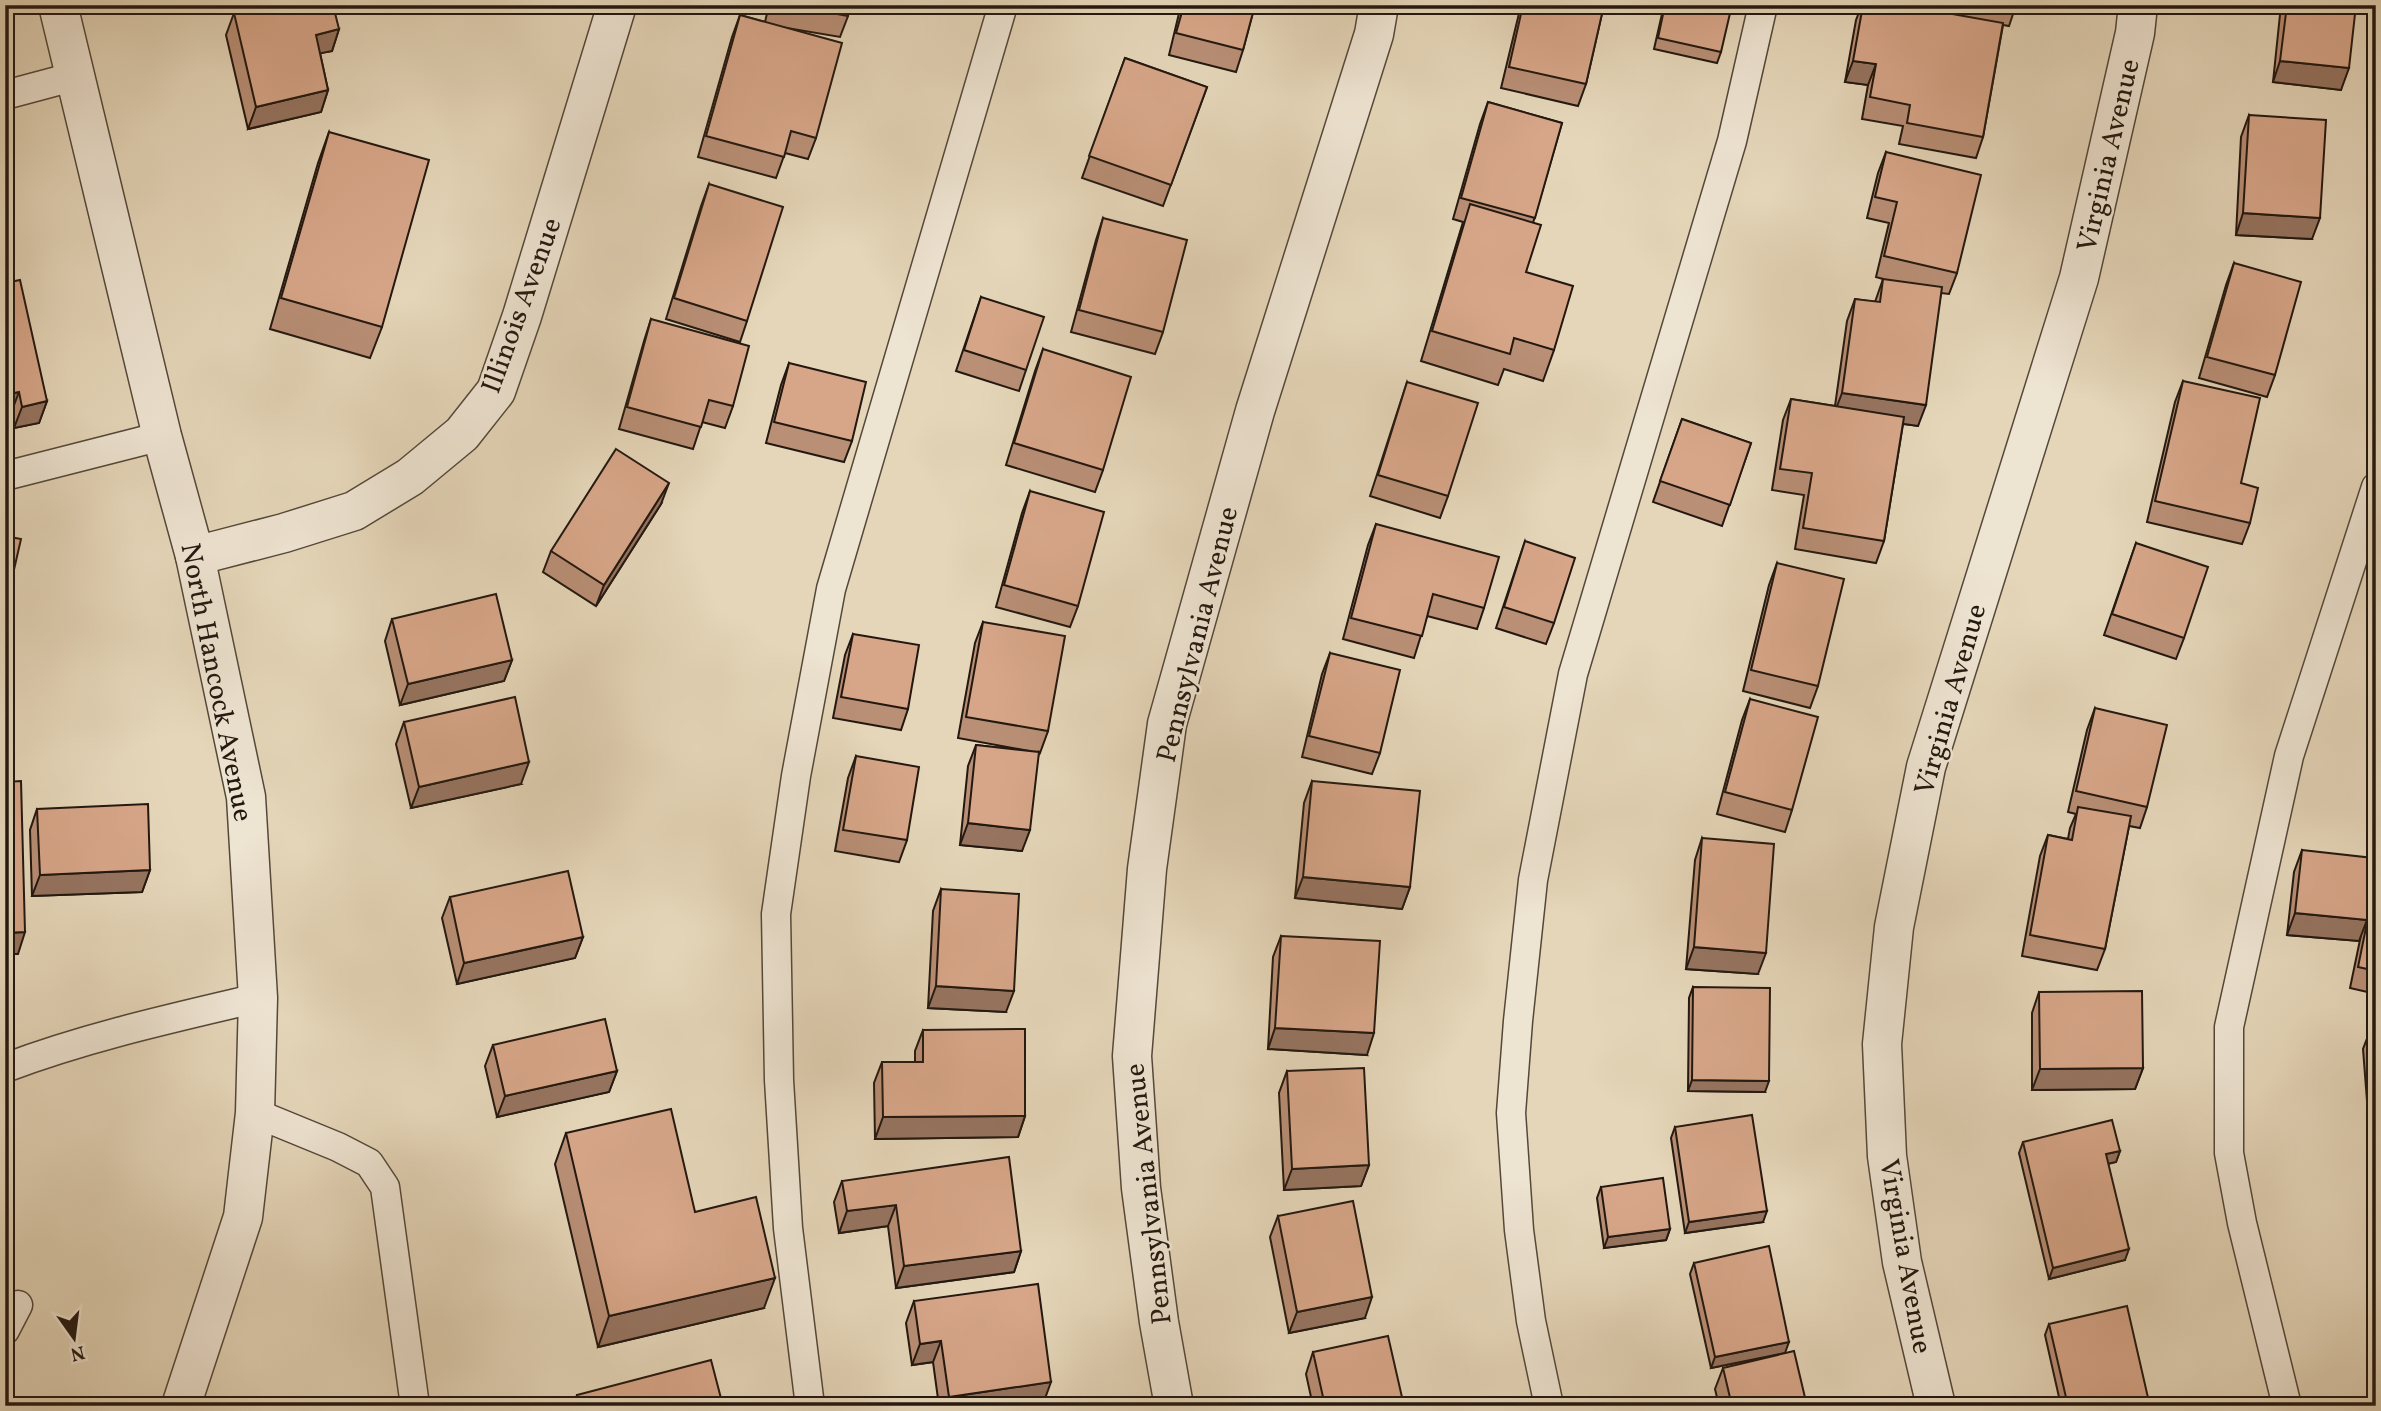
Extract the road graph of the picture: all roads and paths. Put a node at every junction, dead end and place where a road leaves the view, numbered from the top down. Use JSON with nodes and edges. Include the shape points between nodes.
{"nodes":[{"id":1,"x":58,"y":5,"type":"edge"},
{"id":2,"x":617,"y":5,"type":"edge"},
{"id":3,"x":1003,"y":5,"type":"edge"},
{"id":4,"x":1379,"y":5,"type":"edge"},
{"id":5,"x":1763,"y":5,"type":"edge"},
{"id":6,"x":2138,"y":5,"type":"edge"},
{"id":7,"x":76,"y":76,"type":"junction"},
{"id":8,"x":5,"y":95,"type":"edge"},
{"id":9,"x":162,"y":436,"type":"junction"},
{"id":10,"x":5,"y":475,"type":"edge"},
{"id":11,"x":2376,"y":487,"type":"edge"},
{"id":12,"x":195,"y":556,"type":"junction"},
{"id":13,"x":258,"y":998,"type":"junction"},
{"id":14,"x":5,"y":1068,"type":"edge"},
{"id":15,"x":255,"y":1113,"type":"junction"},
{"id":16,"x":18,"y":1305,"type":"dead end"},
{"id":17,"x":5,"y":1330,"type":"edge"},
{"id":18,"x":181,"y":1406,"type":"edge"},
{"id":19,"x":415,"y":1406,"type":"edge"},
{"id":20,"x":810,"y":1406,"type":"edge"},
{"id":21,"x":1174,"y":1406,"type":"edge"},
{"id":22,"x":1549,"y":1406,"type":"edge"},
{"id":23,"x":1936,"y":1406,"type":"edge"},
{"id":24,"x":2287,"y":1406,"type":"edge"}],
"edges":[{"from":1,"to":7,"type":"street","name":"North Hancock Avenue"},
{"from":2,"to":12,"type":"street","name":"Illinois Avenue","via":[[496,391],[462,434],[410,477],[354,510]]},
{"from":3,"to":20,"type":"lane","via":[[831,589],[776,914],[788,1228]]},
{"from":4,"to":21,"type":"street","name":"Pennsylvania Avenue","via":[[1374,34],[1255,411],[1167,724],[1147,869],[1132,1056],[1141,1188]]},
{"from":5,"to":22,"type":"lane","via":[[1732,141],[1573,674],[1534,880],[1511,1113],[1524,1269]]},
{"from":6,"to":23,"type":"street","name":"Virginia Avenue","via":[[2079,278],[1926,767],[1894,927],[1882,1044],[1887,1156],[1902,1262]]},
{"from":7,"to":8,"type":"lane"},
{"from":7,"to":9,"type":"street","name":"North Hancock Avenue"},
{"from":9,"to":10,"type":"lane"},
{"from":9,"to":12,"type":"street","name":"North Hancock Avenue"},
{"from":11,"to":24,"type":"lane","via":[[2289,756],[2229,1027],[2229,1153]]},
{"from":12,"to":13,"type":"street","name":"North Hancock Avenue","via":[[246,797]]},
{"from":13,"to":14,"type":"lane","via":[[187,1013]]},
{"from":13,"to":15,"type":"street","name":"North Hancock Avenue"},
{"from":15,"to":18,"type":"street","name":"North Hancock Avenue","via":[[243,1217]]},
{"from":15,"to":19,"type":"lane","via":[[369,1163],[385,1187]]},
{"from":16,"to":17,"type":"lane"}]}
